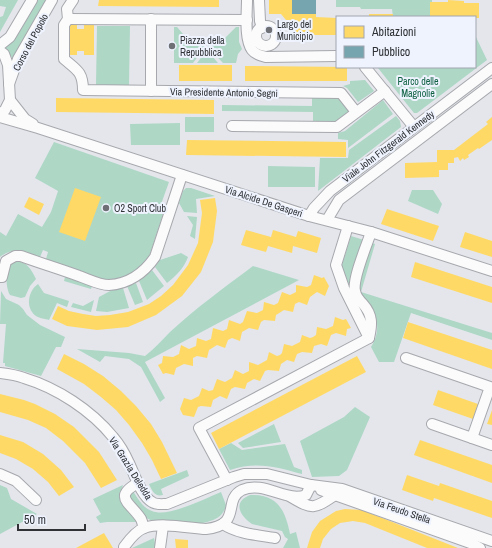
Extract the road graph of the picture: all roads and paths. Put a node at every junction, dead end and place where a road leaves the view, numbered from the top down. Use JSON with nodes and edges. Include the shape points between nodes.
{"nodes":[{"id":1,"x":32,"y":0,"type":"edge"},
{"id":2,"x":52,"y":0,"type":"edge"},
{"id":3,"x":73,"y":0,"type":"edge"},
{"id":4,"x":247,"y":0,"type":"edge"},
{"id":5,"x":259,"y":0,"type":"edge"},
{"id":6,"x":68,"y":19,"type":"junction"},
{"id":7,"x":151,"y":20,"type":"junction"},
{"id":8,"x":247,"y":20,"type":"junction"},
{"id":9,"x":262,"y":28,"type":"dead end"},
{"id":10,"x":0,"y":45,"type":"edge"},
{"id":11,"x":0,"y":51,"type":"edge"},
{"id":12,"x":336,"y":56,"type":"edge"},
{"id":13,"x":366,"y":68,"type":"edge"},
{"id":14,"x":492,"y":68,"type":"edge"},
{"id":15,"x":9,"y":84,"type":"junction"},
{"id":16,"x":492,"y":84,"type":"edge"},
{"id":17,"x":151,"y":90,"type":"junction"},
{"id":18,"x":385,"y":91,"type":"junction"},
{"id":19,"x":10,"y":100,"type":"junction"},
{"id":20,"x":356,"y":112,"type":"junction"},
{"id":21,"x":0,"y":114,"type":"edge"},
{"id":22,"x":0,"y":117,"type":"edge"},
{"id":23,"x":232,"y":126,"type":"dead end"},
{"id":24,"x":414,"y":127,"type":"junction"},
{"id":25,"x":38,"y":128,"type":"junction"},
{"id":26,"x":182,"y":175,"type":"junction"},
{"id":27,"x":309,"y":216,"type":"junction"},
{"id":28,"x":327,"y":220,"type":"junction"},
{"id":29,"x":348,"y":226,"type":"junction"},
{"id":30,"x":371,"y":232,"type":"junction"},
{"id":31,"x":492,"y":271,"type":"edge"},
{"id":32,"x":1,"y":277,"type":"edge"},
{"id":33,"x":369,"y":338,"type":"junction"},
{"id":34,"x":406,"y":358,"type":"dead end"},
{"id":35,"x":0,"y":373,"type":"edge"},
{"id":36,"x":491,"y":388,"type":"edge"},
{"id":37,"x":432,"y":424,"type":"dead end"},
{"id":38,"x":472,"y":438,"type":"junction"},
{"id":39,"x":492,"y":445,"type":"edge"},
{"id":40,"x":0,"y":474,"type":"edge"},
{"id":41,"x":227,"y":480,"type":"junction"},
{"id":42,"x":138,"y":483,"type":"junction"},
{"id":43,"x":311,"y":484,"type":"junction"},
{"id":44,"x":285,"y":494,"type":"junction"},
{"id":45,"x":335,"y":495,"type":"junction"},
{"id":46,"x":36,"y":500,"type":"dead end"},
{"id":47,"x":223,"y":524,"type":"junction"},
{"id":48,"x":163,"y":526,"type":"junction"},
{"id":49,"x":144,"y":528,"type":"junction"},
{"id":50,"x":274,"y":538,"type":"dead end"},
{"id":51,"x":492,"y":541,"type":"edge"},
{"id":52,"x":124,"y":547,"type":"dead end"},
{"id":53,"x":160,"y":548,"type":"edge"},
{"id":54,"x":479,"y":548,"type":"edge"}],
"edges":[{"from":1,"to":10,"type":"street","name":"Corso del Popolo","via":[[10,37]]},
{"from":2,"to":15,"type":"street","name":"Corso del Popolo","via":[[18,60]]},
{"from":3,"to":6,"type":"street","via":[[67,9]]},
{"from":4,"to":8,"type":"street"},
{"from":5,"to":9,"type":"street"},
{"from":6,"to":7,"type":"street"},
{"from":6,"to":17,"type":"street","name":"Via Presidente Antonio Segni","via":[[64,25],[64,59],[80,73],[83,90]]},
{"from":7,"to":8,"type":"street"},
{"from":7,"to":17,"type":"street"},
{"from":8,"to":12,"type":"street","via":[[249,42],[252,50],[258,55]]},
{"from":11,"to":15,"type":"street","via":[[7,60]]},
{"from":13,"to":18,"type":"street"},
{"from":14,"to":24,"type":"street","name":"Viale John Fitzgerald Kennedy"},
{"from":15,"to":19,"type":"street"},
{"from":16,"to":28,"type":"street","name":"Viale John Fitzgerald Kennedy","via":[[339,200]]},
{"from":17,"to":20,"type":"street","name":"Via Presidente Antonio Segni","via":[[341,93]]},
{"from":18,"to":20,"type":"street"},
{"from":18,"to":24,"type":"street"},
{"from":19,"to":21,"type":"street"},
{"from":19,"to":25,"type":"street","via":[[25,119]]},
{"from":20,"to":23,"type":"street","via":[[337,127]]},
{"from":22,"to":25,"type":"street","name":"Via Alcide De Gasperi"},
{"from":24,"to":27,"type":"street","name":"Viale John Fitzgerald Kennedy","via":[[330,191]]},
{"from":25,"to":26,"type":"street","name":"Via Alcide De Gasperi"},
{"from":26,"to":27,"type":"street","name":"Via Alcide De Gasperi"},
{"from":26,"to":32,"type":"street","via":[[155,257],[149,266],[134,278],[108,285],[21,256],[6,261]]},
{"from":27,"to":28,"type":"street","name":"Via Alcide De Gasperi"},
{"from":28,"to":29,"type":"street","name":"Via Alcide De Gasperi"},
{"from":29,"to":30,"type":"street","name":"Via Alcide De Gasperi"},
{"from":29,"to":33,"type":"street","via":[[336,265],[344,288]]},
{"from":30,"to":31,"type":"street","name":"Via Alcide De Gasperi"},
{"from":30,"to":33,"type":"street","via":[[354,290],[371,316]]},
{"from":33,"to":41,"type":"street","via":[[199,428]]},
{"from":34,"to":36,"type":"street"},
{"from":35,"to":42,"type":"street","name":"Via Grazia Deledda","via":[[24,378],[51,389],[76,403],[95,418],[113,437],[129,461]]},
{"from":36,"to":38,"type":"street"},
{"from":37,"to":38,"type":"street"},
{"from":38,"to":39,"type":"street"},
{"from":40,"to":46,"type":"street","via":[[16,481]]},
{"from":41,"to":42,"type":"street","name":"Via Grazia Deledda","via":[[167,504],[152,502]]},
{"from":41,"to":43,"type":"street","name":"Via Feudo Stella","via":[[244,474],[267,474]]},
{"from":42,"to":49,"type":"street","via":[[130,487],[124,496],[141,519]]},
{"from":43,"to":44,"type":"street","via":[[306,495],[301,497]]},
{"from":43,"to":45,"type":"street","name":"Via Feudo Stella"},
{"from":43,"to":51,"type":"street","name":"Via Feudo Stella","via":[[342,489]]},
{"from":44,"to":45,"type":"street","via":[[314,507]]},
{"from":44,"to":47,"type":"street","via":[[264,488],[243,489],[232,500],[230,517]]},
{"from":45,"to":54,"type":"street","name":"Via Feudo Stella"},
{"from":47,"to":48,"type":"street","via":[[206,529]]},
{"from":47,"to":50,"type":"street","via":[[246,533]]},
{"from":48,"to":49,"type":"street"},
{"from":48,"to":53,"type":"street"},
{"from":49,"to":52,"type":"street"}]}
